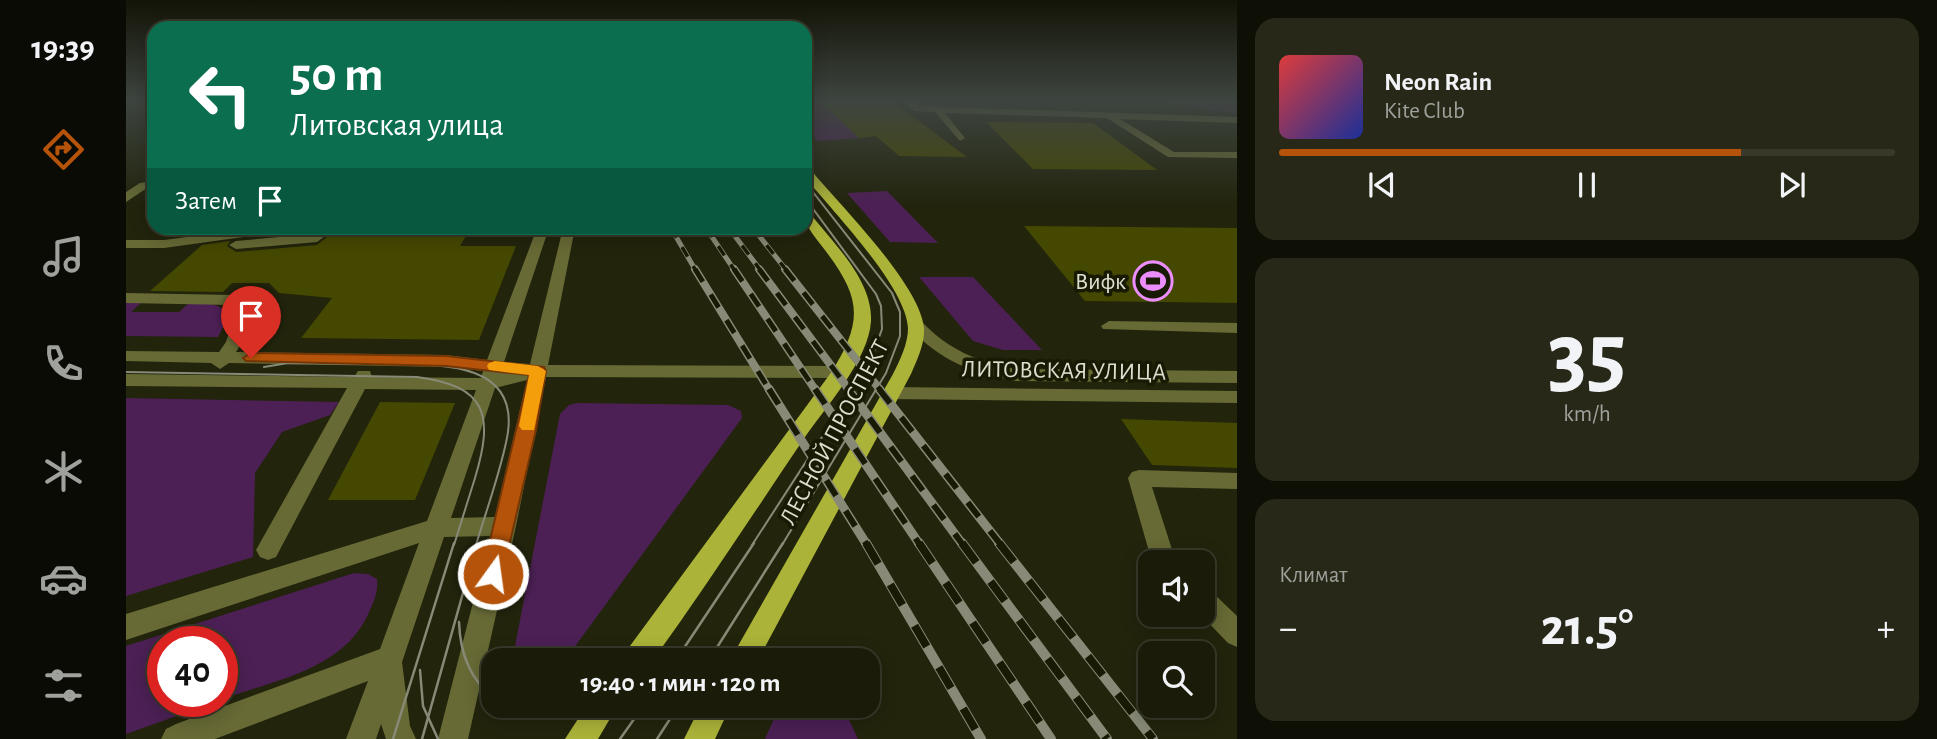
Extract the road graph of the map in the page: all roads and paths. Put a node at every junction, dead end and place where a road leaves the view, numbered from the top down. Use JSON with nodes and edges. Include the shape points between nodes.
{"nodes":[{"id":1,"x":958,"y":135,"type":"edge"},
{"id":2,"x":1141,"y":135,"type":"edge"},
{"id":3,"x":960,"y":138,"type":"dead end"},
{"id":4,"x":1237,"y":155,"type":"edge"},
{"id":5,"x":812,"y":179,"type":"edge"},
{"id":6,"x":147,"y":185,"type":"edge"},
{"id":7,"x":126,"y":198,"type":"edge"},
{"id":8,"x":812,"y":225,"type":"edge"},
{"id":9,"x":229,"y":235,"type":"edge"},
{"id":10,"x":322,"y":235,"type":"edge"},
{"id":11,"x":540,"y":235,"type":"edge"},
{"id":12,"x":567,"y":235,"type":"edge"},
{"id":13,"x":126,"y":244,"type":"edge"},
{"id":14,"x":236,"y":245,"type":"dead end"},
{"id":15,"x":126,"y":298,"type":"edge"},
{"id":16,"x":916,"y":325,"type":"junction"},
{"id":17,"x":1109,"y":326,"type":"dead end"},
{"id":18,"x":1237,"y":328,"type":"edge"},
{"id":19,"x":126,"y":356,"type":"edge"},
{"id":20,"x":226,"y":357,"type":"junction"},
{"id":21,"x":373,"y":360,"type":"junction"},
{"id":22,"x":538,"y":371,"type":"junction"},
{"id":23,"x":840,"y":372,"type":"junction"},
{"id":24,"x":490,"y":375,"type":"junction"},
{"id":25,"x":1237,"y":377,"type":"edge"},
{"id":26,"x":126,"y":380,"type":"edge"},
{"id":27,"x":204,"y":381,"type":"junction"},
{"id":28,"x":359,"y":383,"type":"junction"},
{"id":29,"x":891,"y":393,"type":"junction"},
{"id":30,"x":1237,"y":397,"type":"edge"},
{"id":31,"x":1237,"y":481,"type":"edge"},
{"id":32,"x":505,"y":526,"type":"junction"},
{"id":33,"x":436,"y":528,"type":"junction"},
{"id":34,"x":268,"y":550,"type":"dead end"},
{"id":35,"x":1160,"y":550,"type":"edge"},
{"id":36,"x":1215,"y":612,"type":"edge"},
{"id":37,"x":126,"y":627,"type":"edge"},
{"id":38,"x":1237,"y":634,"type":"edge"},
{"id":39,"x":645,"y":648,"type":"edge"},
{"id":40,"x":750,"y":648,"type":"edge"},
{"id":41,"x":390,"y":659,"type":"junction"},
{"id":42,"x":595,"y":718,"type":"edge"},
{"id":43,"x":176,"y":739,"type":"edge"},
{"id":44,"x":361,"y":739,"type":"edge"},
{"id":45,"x":401,"y":739,"type":"edge"},
{"id":46,"x":453,"y":739,"type":"edge"},
{"id":47,"x":580,"y":739,"type":"edge"}],
"edges":[{"from":1,"to":3,"type":"street"},
{"from":2,"to":4,"type":"street","via":[[1172,155]]},
{"from":5,"to":16,"type":"main road","name":"ЛЕСНОЙ ПРОСПЕКТ","via":[[894,280]]},
{"from":6,"to":7,"type":"street"},
{"from":8,"to":23,"type":"main road","name":"ЛЕСНОЙ ПРОСПЕКТ","via":[[855,284],[862,304],[859,339]]},
{"from":9,"to":13,"type":"street"},
{"from":10,"to":14,"type":"street"},
{"from":11,"to":24,"type":"street"},
{"from":12,"to":22,"type":"street"},
{"from":15,"to":20,"type":"street","via":[[234,300],[245,305]]},
{"from":16,"to":25,"type":"street","name":"ЛИТОВСКАЯ УЛИЦА","via":[[950,357],[1016,375]]},
{"from":16,"to":29,"type":"main road","name":"ЛЕСНОЙ ПРОСПЕКТ","via":[[914,346]]},
{"from":17,"to":18,"type":"street"},
{"from":19,"to":20,"type":"street"},
{"from":20,"to":21,"type":"street"},
{"from":20,"to":27,"type":"street"},
{"from":21,"to":24,"type":"street","via":[[446,361]]},
{"from":21,"to":28,"type":"street"},
{"from":22,"to":23,"type":"street"},
{"from":22,"to":24,"type":"street"},
{"from":22,"to":32,"type":"street"},
{"from":23,"to":39,"type":"main road","name":"ЛЕСНОЙ ПРОСПЕКТ"},
{"from":24,"to":28,"type":"street"},
{"from":24,"to":33,"type":"street"},
{"from":26,"to":27,"type":"street"},
{"from":27,"to":28,"type":"street"},
{"from":28,"to":34,"type":"street"},
{"from":29,"to":30,"type":"street","name":"ЛИТОВСКАЯ УЛИЦА"},
{"from":29,"to":40,"type":"main road","name":"ЛЕСНОЙ ПРОСПЕКТ"},
{"from":31,"to":35,"type":"street","via":[[1139,478]]},
{"from":32,"to":33,"type":"street"},
{"from":32,"to":46,"type":"street"},
{"from":33,"to":37,"type":"street"},
{"from":33,"to":41,"type":"street"},
{"from":36,"to":38,"type":"street"},
{"from":41,"to":43,"type":"street"},
{"from":41,"to":44,"type":"street"},
{"from":41,"to":45,"type":"street","via":[[396,729]]},
{"from":42,"to":47,"type":"main road"}]}
